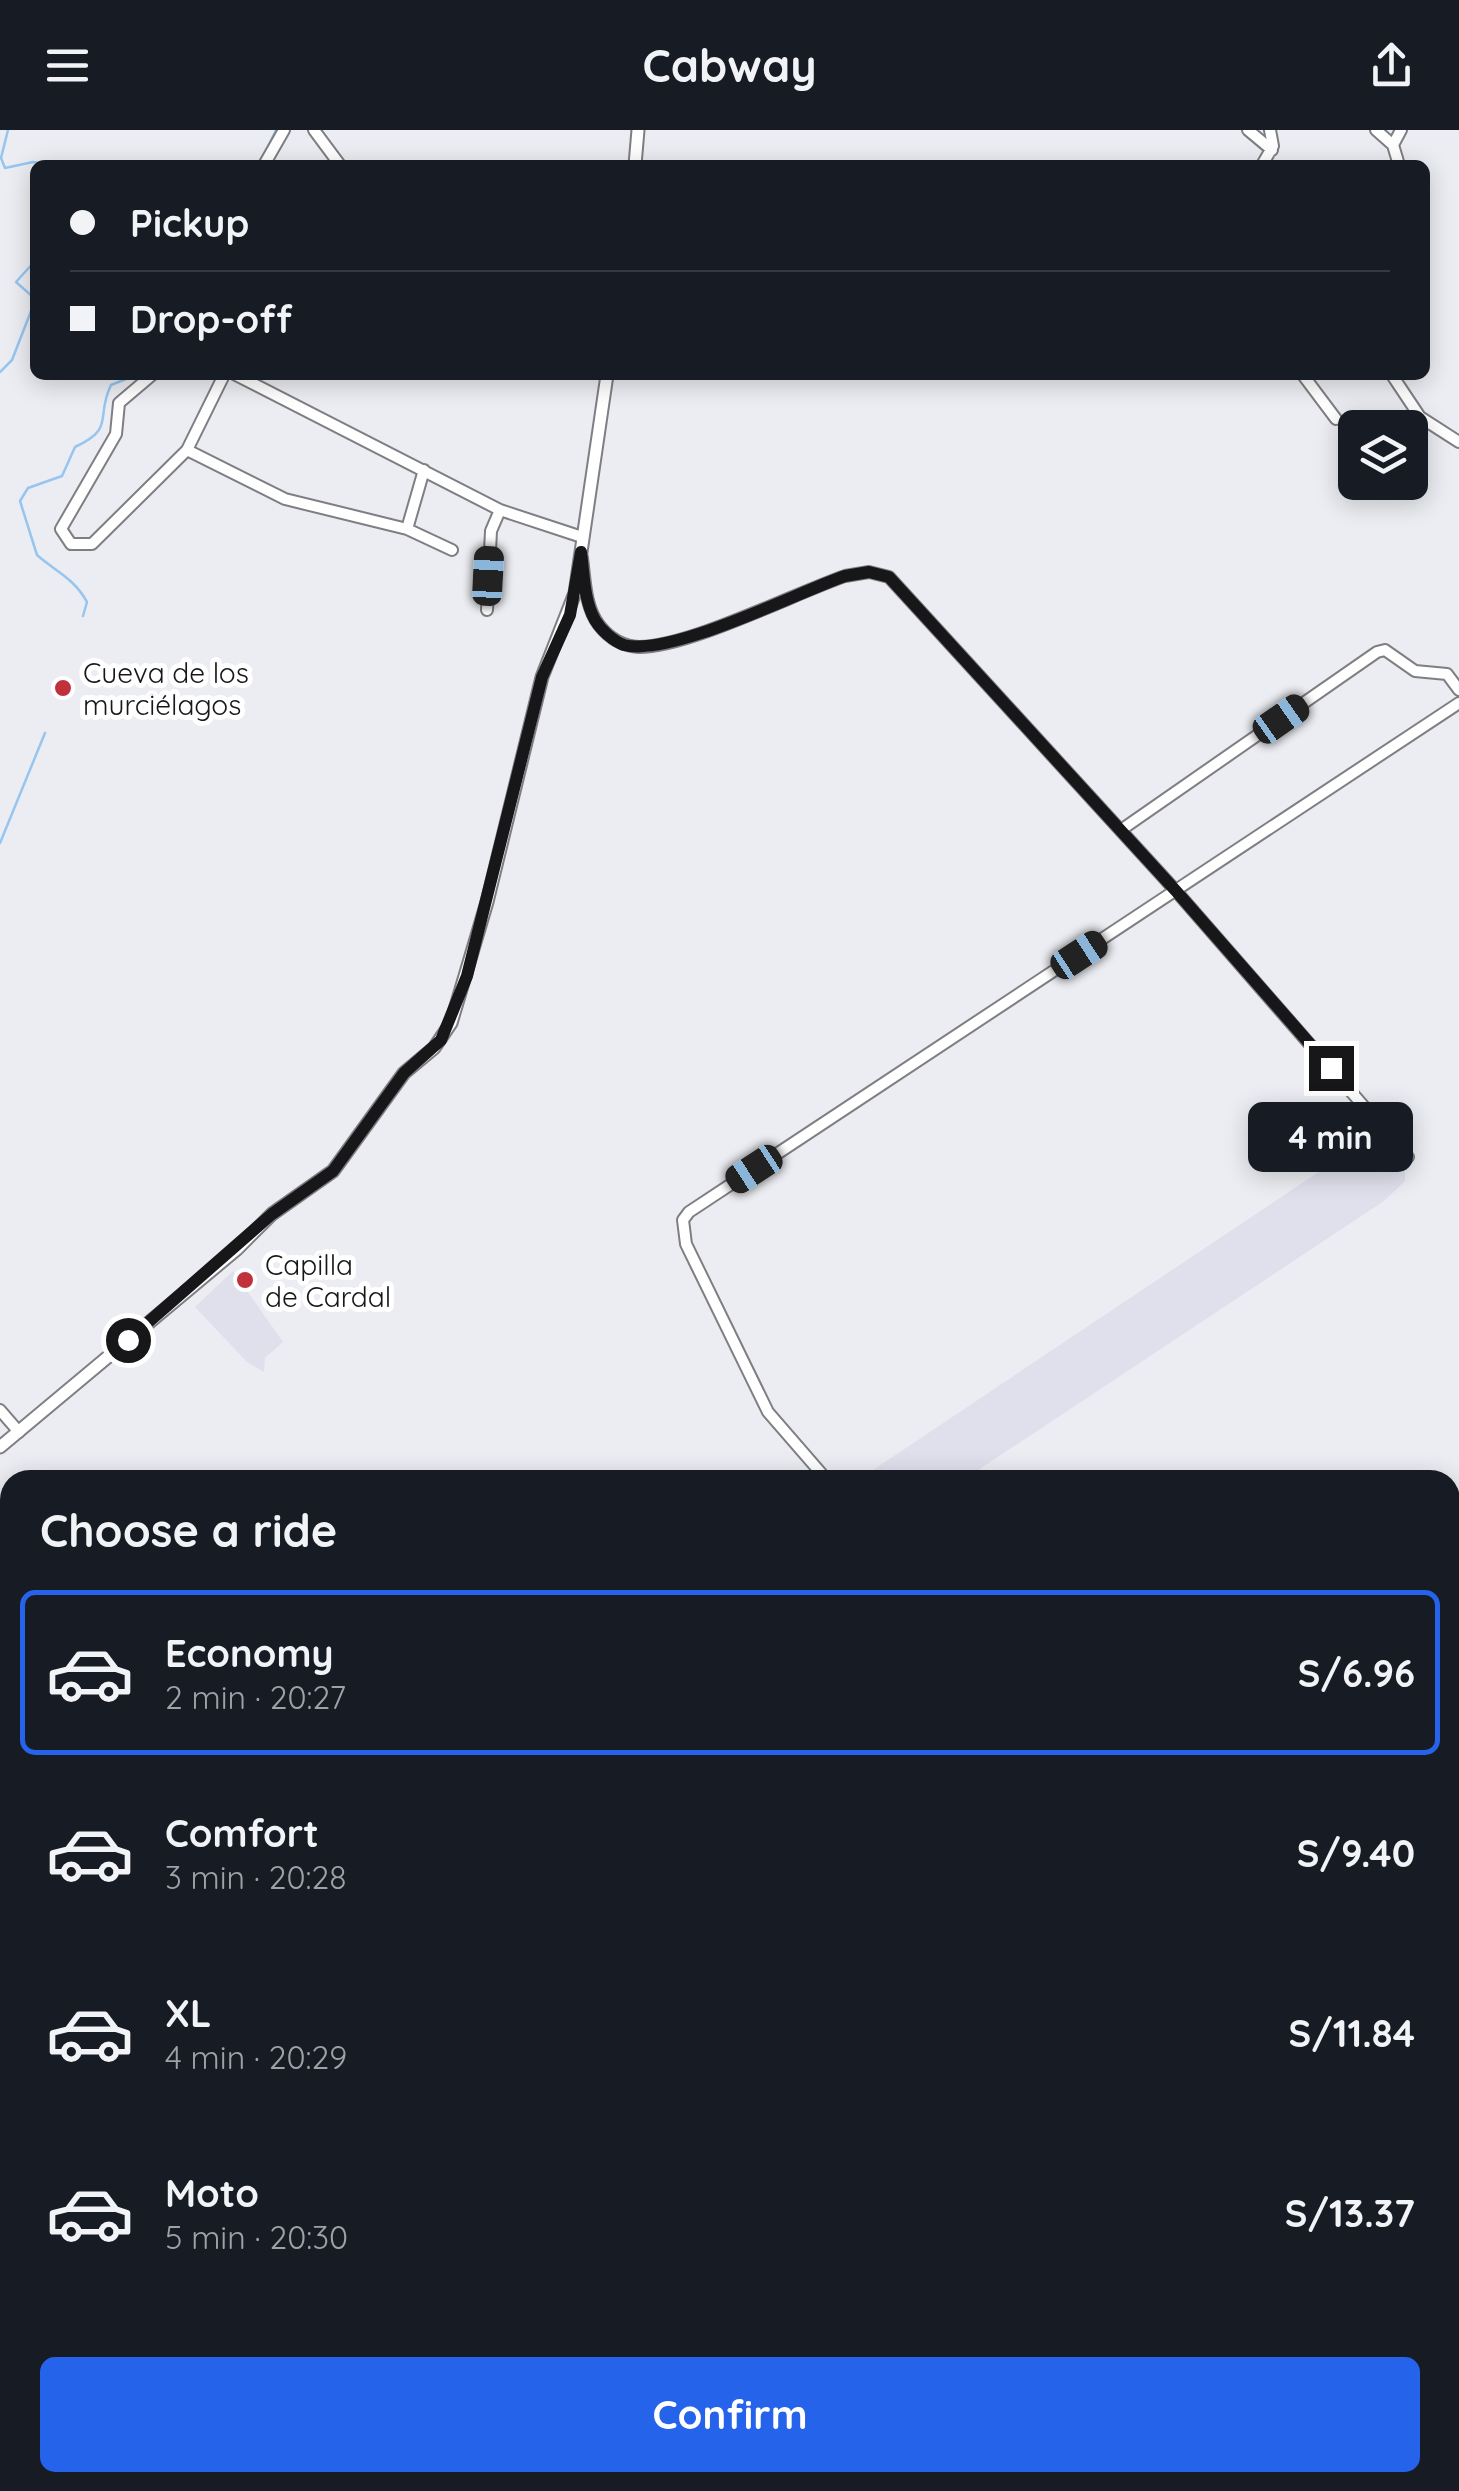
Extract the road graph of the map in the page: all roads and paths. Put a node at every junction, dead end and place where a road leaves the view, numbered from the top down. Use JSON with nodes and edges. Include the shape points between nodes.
{"nodes":[{"id":1,"x":284,"y":130,"type":"edge"},
{"id":2,"x":314,"y":130,"type":"edge"},
{"id":3,"x":638,"y":130,"type":"edge"},
{"id":4,"x":1248,"y":130,"type":"edge"},
{"id":5,"x":1270,"y":130,"type":"edge"},
{"id":6,"x":1376,"y":130,"type":"edge"},
{"id":7,"x":1401,"y":130,"type":"edge"},
{"id":8,"x":1393,"y":145,"type":"junction"},
{"id":9,"x":1272,"y":150,"type":"junction"},
{"id":10,"x":267,"y":160,"type":"edge"},
{"id":11,"x":336,"y":160,"type":"edge"},
{"id":12,"x":635,"y":160,"type":"edge"},
{"id":13,"x":1265,"y":160,"type":"edge"},
{"id":14,"x":1398,"y":160,"type":"edge"},
{"id":15,"x":146,"y":380,"type":"edge"},
{"id":16,"x":221,"y":380,"type":"edge"},
{"id":17,"x":246,"y":380,"type":"edge"},
{"id":18,"x":605,"y":380,"type":"edge"},
{"id":19,"x":1307,"y":380,"type":"edge"},
{"id":20,"x":1395,"y":380,"type":"edge"},
{"id":21,"x":1336,"y":419,"type":"dead end"},
{"id":22,"x":1459,"y":442,"type":"edge"},
{"id":23,"x":186,"y":450,"type":"junction"},
{"id":24,"x":424,"y":470,"type":"junction"},
{"id":25,"x":500,"y":510,"type":"junction"},
{"id":26,"x":407,"y":529,"type":"junction"},
{"id":27,"x":582,"y":538,"type":"junction"},
{"id":28,"x":452,"y":550,"type":"dead end"},
{"id":29,"x":581,"y":552,"type":"junction"},
{"id":30,"x":487,"y":610,"type":"dead end"},
{"id":31,"x":1459,"y":690,"type":"edge"},
{"id":32,"x":1459,"y":702,"type":"edge"},
{"id":33,"x":1121,"y":830,"type":"junction"},
{"id":34,"x":1176,"y":891,"type":"junction"},
{"id":35,"x":1408,"y":1157,"type":"dead end"},
{"id":36,"x":0,"y":1410,"type":"edge"},
{"id":37,"x":19,"y":1432,"type":"junction"},
{"id":38,"x":0,"y":1447,"type":"edge"},
{"id":39,"x":819,"y":1470,"type":"edge"}],
"edges":[{"from":1,"to":10,"type":"street"},
{"from":2,"to":11,"type":"street"},
{"from":3,"to":12,"type":"street"},
{"from":4,"to":9,"type":"street"},
{"from":5,"to":9,"type":"street"},
{"from":6,"to":8,"type":"street"},
{"from":7,"to":8,"type":"street"},
{"from":8,"to":14,"type":"street"},
{"from":9,"to":13,"type":"street"},
{"from":15,"to":23,"type":"street","via":[[119,403],[116,434],[66,517],[64,539],[79,547],[92,544]]},
{"from":16,"to":23,"type":"street"},
{"from":17,"to":24,"type":"street"},
{"from":18,"to":27,"type":"street"},
{"from":19,"to":21,"type":"street"},
{"from":20,"to":22,"type":"street","via":[[1420,417]]},
{"from":23,"to":26,"type":"street","via":[[302,506]]},
{"from":24,"to":25,"type":"street"},
{"from":24,"to":26,"type":"street"},
{"from":25,"to":27,"type":"street"},
{"from":25,"to":30,"type":"street","via":[[491,531]]},
{"from":26,"to":28,"type":"street"},
{"from":27,"to":29,"type":"street"},
{"from":29,"to":33,"type":"street","via":[[596,622],[620,644],[639,646],[671,643],[845,576],[889,577]]},
{"from":29,"to":37,"type":"street","via":[[570,615],[542,677],[467,976],[441,1040],[404,1073],[333,1171],[272,1214]]},
{"from":31,"to":33,"type":"street","via":[[1447,674],[1414,672],[1385,650],[1377,652]]},
{"from":32,"to":34,"type":"street"},
{"from":33,"to":34,"type":"street"},
{"from":34,"to":35,"type":"street"},
{"from":34,"to":39,"type":"street","via":[[682,1220],[686,1244],[768,1412]]},
{"from":36,"to":37,"type":"street"},
{"from":37,"to":38,"type":"street"}]}
